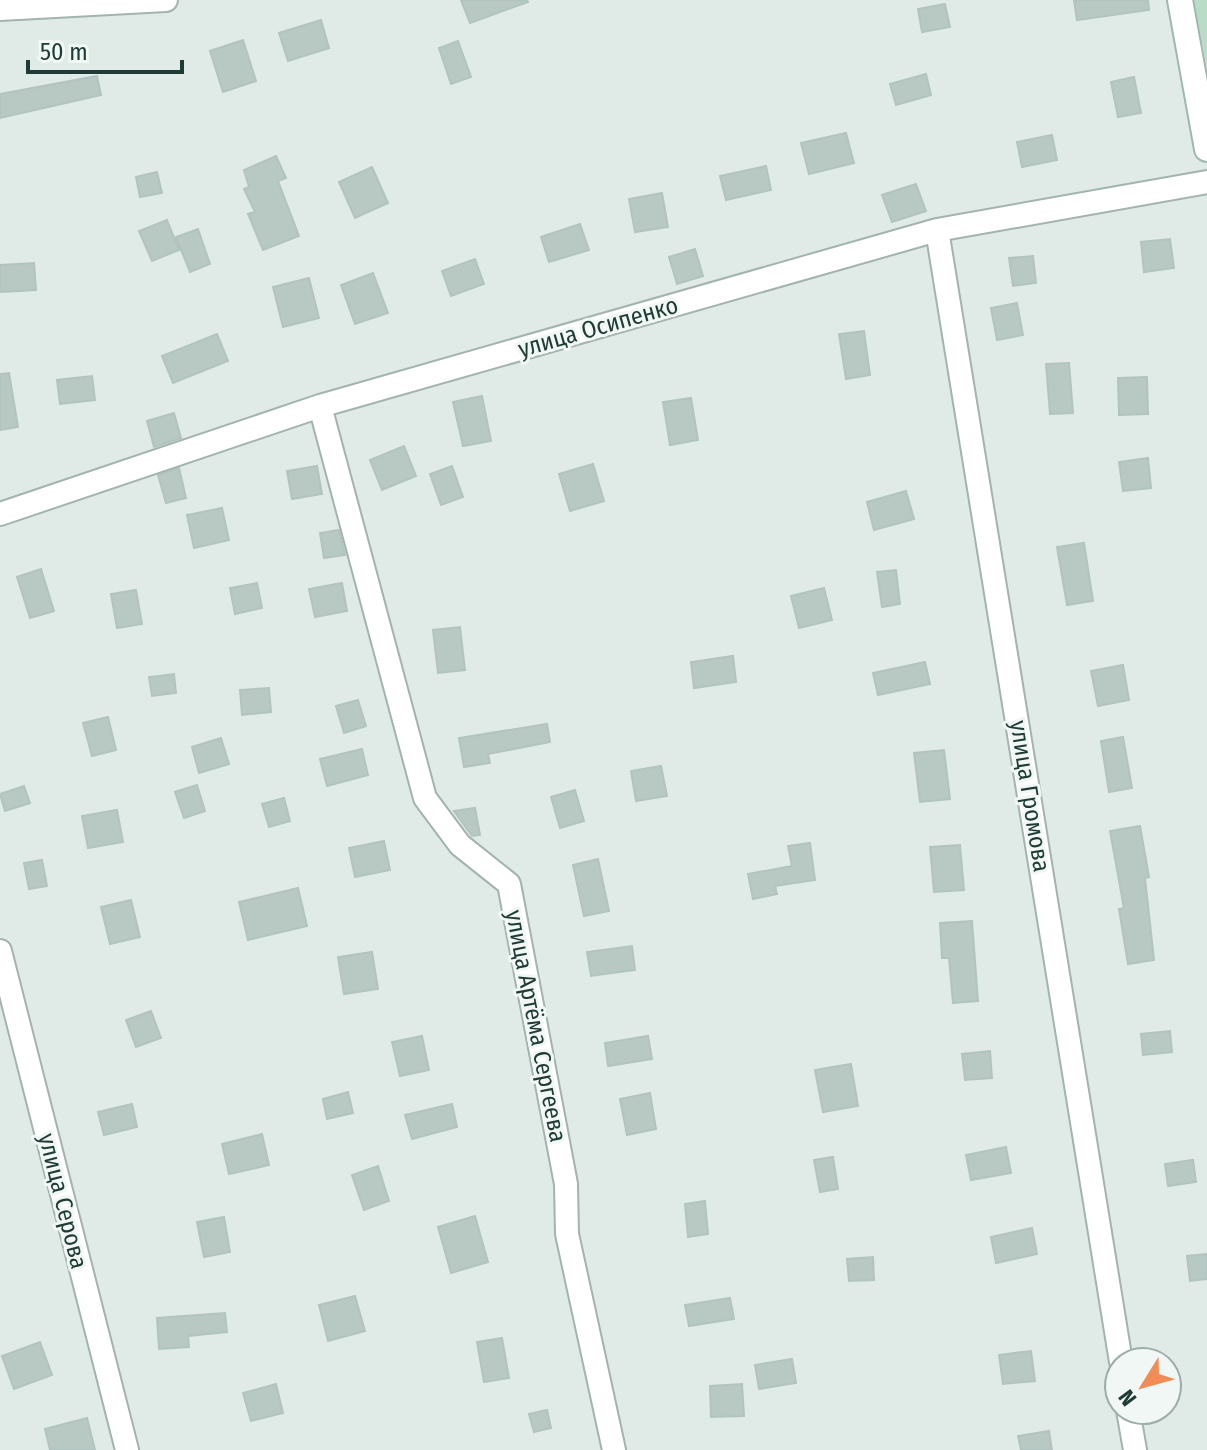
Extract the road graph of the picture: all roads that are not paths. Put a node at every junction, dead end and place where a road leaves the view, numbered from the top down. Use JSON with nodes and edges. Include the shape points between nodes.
{"nodes":[{"id":1,"x":166,"y":0,"type":"edge"},
{"id":2,"x":1180,"y":0,"type":"edge"},
{"id":3,"x":0,"y":9,"type":"edge"},
{"id":4,"x":1207,"y":149,"type":"edge"},
{"id":5,"x":1207,"y":182,"type":"edge"},
{"id":6,"x":937,"y":230,"type":"junction"},
{"id":7,"x":320,"y":406,"type":"junction"},
{"id":8,"x":0,"y":514,"type":"edge"},
{"id":9,"x":0,"y":951,"type":"edge"},
{"id":10,"x":1118,"y":1346,"type":"edge"},
{"id":11,"x":1131,"y":1426,"type":"edge"},
{"id":12,"x":127,"y":1450,"type":"edge"},
{"id":13,"x":614,"y":1450,"type":"edge"},
{"id":14,"x":1135,"y":1450,"type":"edge"}],
"edges":[{"from":1,"to":3,"type":"street"},
{"from":2,"to":4,"type":"street"},
{"from":5,"to":6,"type":"street","name":"улица Осипенко"},
{"from":6,"to":7,"type":"street","name":"улица Осипенко"},
{"from":6,"to":10,"type":"street","name":"улица Громова"},
{"from":7,"to":8,"type":"street","name":"улица Осипенко"},
{"from":7,"to":13,"type":"street","name":"улица Артёма Сергеева","via":[[425,798],[460,845],[509,884],[566,1184],[567,1234]]},
{"from":9,"to":12,"type":"street","name":"улица Серова"},
{"from":11,"to":14,"type":"street"}]}
